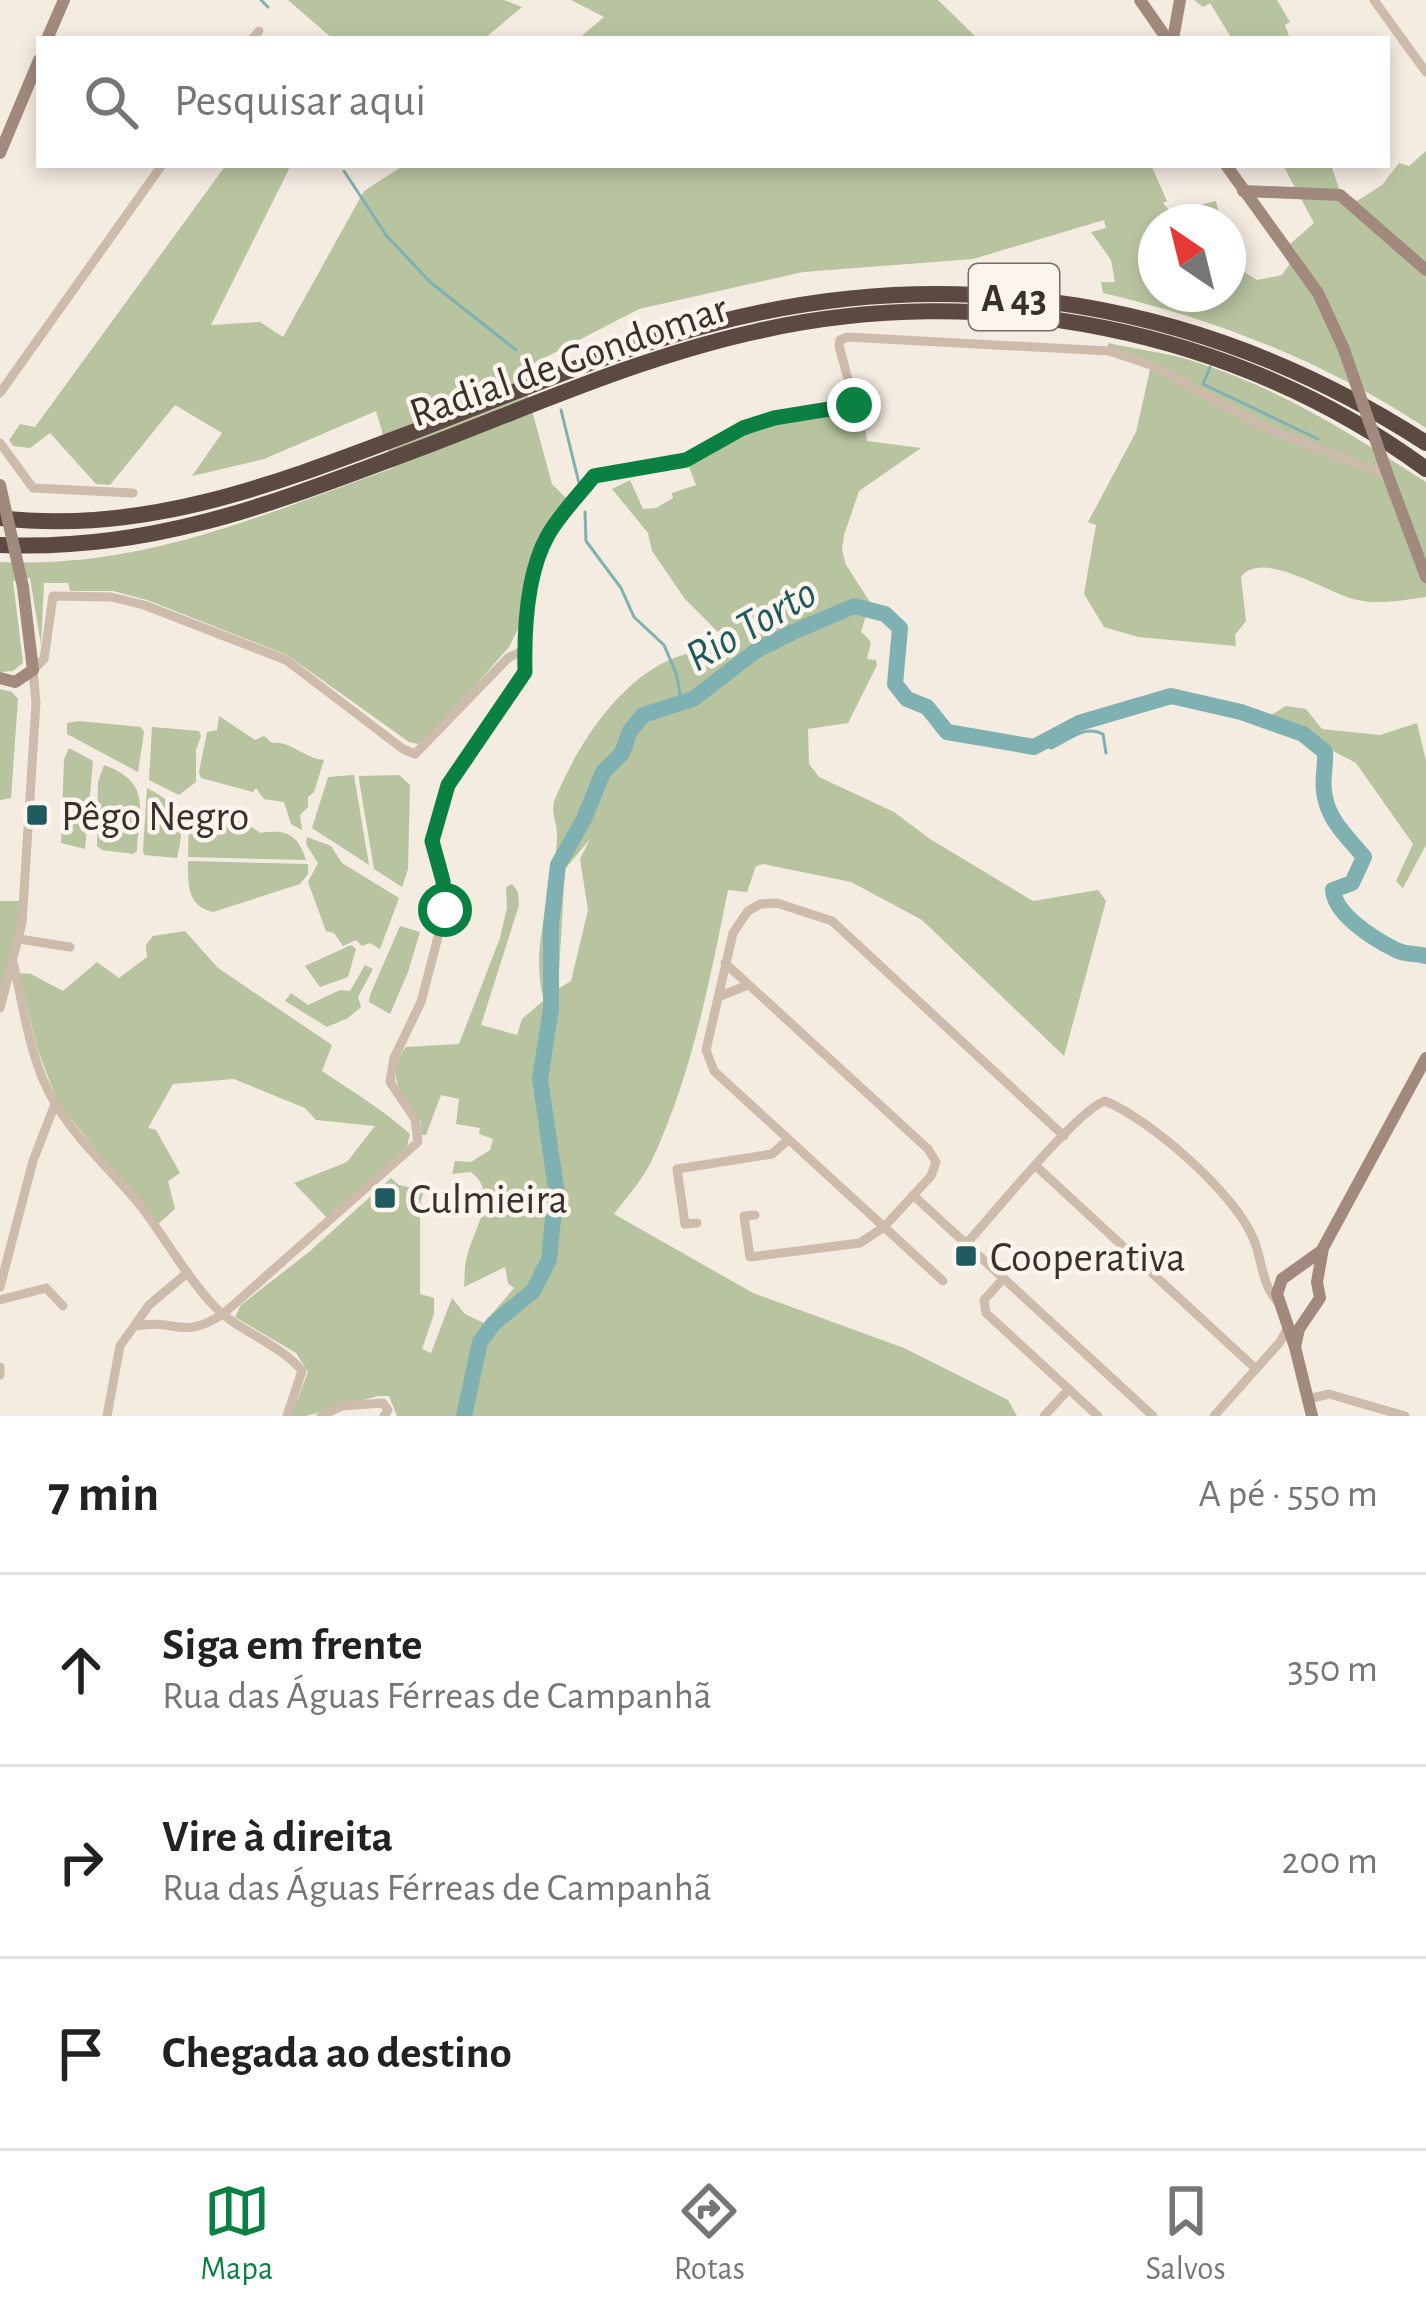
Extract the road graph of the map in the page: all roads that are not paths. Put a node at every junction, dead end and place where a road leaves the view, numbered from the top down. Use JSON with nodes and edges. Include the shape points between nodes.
{"nodes":[{"id":1,"x":64,"y":0,"type":"edge"},
{"id":2,"x":1140,"y":0,"type":"edge"},
{"id":3,"x":1179,"y":0,"type":"edge"},
{"id":4,"x":1374,"y":0,"type":"edge"},
{"id":5,"x":1156,"y":7,"type":"edge"},
{"id":6,"x":48,"y":36,"type":"edge"},
{"id":7,"x":1169,"y":36,"type":"edge"},
{"id":8,"x":1171,"y":36,"type":"edge"},
{"id":9,"x":36,"y":66,"type":"edge"},
{"id":10,"x":1426,"y":72,"type":"edge"},
{"id":11,"x":1,"y":149,"type":"edge"},
{"id":12,"x":160,"y":168,"type":"edge"},
{"id":13,"x":1228,"y":168,"type":"edge"},
{"id":14,"x":1243,"y":190,"type":"junction"},
{"id":15,"x":1426,"y":270,"type":"edge"},
{"id":16,"x":653,"y":351,"type":"junction"},
{"id":17,"x":0,"y":393,"type":"edge"},
{"id":18,"x":0,"y":443,"type":"edge"},
{"id":19,"x":1426,"y":443,"type":"edge"},
{"id":20,"x":339,"y":469,"type":"junction"},
{"id":21,"x":1426,"y":469,"type":"edge"},
{"id":22,"x":1388,"y":473,"type":"junction"},
{"id":23,"x":0,"y":485,"type":"edge"},
{"id":24,"x":133,"y":493,"type":"dead end"},
{"id":25,"x":0,"y":518,"type":"edge"},
{"id":26,"x":0,"y":545,"type":"edge"},
{"id":27,"x":1426,"y":577,"type":"edge"},
{"id":28,"x":522,"y":651,"type":"junction"},
{"id":29,"x":33,"y":670,"type":"junction"},
{"id":30,"x":0,"y":678,"type":"edge"},
{"id":31,"x":20,"y":940,"type":"junction"},
{"id":32,"x":70,"y":947,"type":"dead end"},
{"id":33,"x":13,"y":960,"type":"junction"},
{"id":34,"x":725,"y":963,"type":"junction"},
{"id":35,"x":748,"y":985,"type":"junction"},
{"id":36,"x":718,"y":998,"type":"junction"},
{"id":37,"x":0,"y":1008,"type":"edge"},
{"id":38,"x":1426,"y":1058,"type":"edge"},
{"id":39,"x":55,"y":1104,"type":"junction"},
{"id":40,"x":1064,"y":1136,"type":"junction"},
{"id":41,"x":788,"y":1140,"type":"junction"},
{"id":42,"x":1037,"y":1167,"type":"junction"},
{"id":43,"x":913,"y":1195,"type":"junction"},
{"id":44,"x":755,"y":1214,"type":"dead end"},
{"id":45,"x":697,"y":1223,"type":"dead end"},
{"id":46,"x":884,"y":1227,"type":"junction"},
{"id":47,"x":966,"y":1244,"type":"junction"},
{"id":48,"x":1323,"y":1248,"type":"junction"},
{"id":49,"x":5,"y":1251,"type":"edge"},
{"id":50,"x":1296,"y":1272,"type":"junction"},
{"id":51,"x":187,"y":1273,"type":"junction"},
{"id":52,"x":1004,"y":1278,"type":"junction"},
{"id":53,"x":943,"y":1281,"type":"dead end"},
{"id":54,"x":1272,"y":1282,"type":"junction"},
{"id":55,"x":1317,"y":1282,"type":"junction"},
{"id":56,"x":0,"y":1288,"type":"edge"},
{"id":57,"x":0,"y":1300,"type":"edge"},
{"id":58,"x":1280,"y":1305,"type":"junction"},
{"id":59,"x":63,"y":1306,"type":"dead end"},
{"id":60,"x":1312,"y":1312,"type":"junction"},
{"id":61,"x":223,"y":1314,"type":"junction"},
{"id":62,"x":1288,"y":1325,"type":"junction"},
{"id":63,"x":136,"y":1326,"type":"junction"},
{"id":64,"x":1295,"y":1347,"type":"junction"},
{"id":65,"x":1256,"y":1369,"type":"junction"},
{"id":66,"x":1069,"y":1389,"type":"junction"},
{"id":67,"x":1308,"y":1399,"type":"junction"},
{"id":68,"x":386,"y":1413,"type":"edge"},
{"id":69,"x":107,"y":1416,"type":"edge"},
{"id":70,"x":287,"y":1416,"type":"edge"},
{"id":71,"x":321,"y":1416,"type":"edge"},
{"id":72,"x":1044,"y":1416,"type":"edge"},
{"id":73,"x":1098,"y":1416,"type":"edge"},
{"id":74,"x":1153,"y":1416,"type":"edge"},
{"id":75,"x":1214,"y":1416,"type":"edge"},
{"id":76,"x":1312,"y":1416,"type":"edge"},
{"id":77,"x":1405,"y":1416,"type":"edge"}],
"edges":[{"from":1,"to":6,"type":"street"},
{"from":2,"to":5,"type":"street"},
{"from":3,"to":5,"type":"street"},
{"from":3,"to":8,"type":"street"},
{"from":4,"to":10,"type":"street"},
{"from":5,"to":7,"type":"street"},
{"from":9,"to":11,"type":"street"},
{"from":12,"to":17,"type":"street"},
{"from":13,"to":14,"type":"street"},
{"from":14,"to":15,"type":"street","via":[[1340,194]]},
{"from":14,"to":22,"type":"street","bridge":true,"via":[[1318,293]]},
{"from":16,"to":19,"type":"highway","name":"Radial de Gondomar","number":"A 43","via":[[753,314],[856,296],[965,292],[1072,303],[1178,326],[1281,364]]},
{"from":16,"to":20,"type":"highway","name":"Radial de Gondomar","number":"A 43"},
{"from":16,"to":21,"type":"highway","name":"Radial de Gondomar","number":"A 43","via":[[861,314],[966,311],[1070,320],[1275,381],[1353,419]]},
{"from":18,"to":24,"type":"street","via":[[33,488]]},
{"from":20,"to":25,"type":"highway","name":"Radial de Gondomar","number":"A 43","via":[[110,521]]},
{"from":20,"to":26,"type":"highway","name":"Radial de Gondomar","number":"A 43","via":[[250,511],[167,534]]},
{"from":22,"to":27,"type":"street"},
{"from":22,"to":28,"type":"street","via":[[1267,429],[1121,355],[847,337],[838,346],[850,408],[774,418],[686,460],[594,476],[539,556]]},
{"from":23,"to":29,"type":"street","bridge":true},
{"from":28,"to":29,"type":"street","via":[[416,754],[286,661],[144,604],[53,596],[44,659]]},
{"from":28,"to":61,"type":"street","via":[[525,672],[448,785],[432,841],[445,910],[390,1082],[415,1119],[415,1147]]},
{"from":29,"to":30,"type":"street","via":[[15,682]]},
{"from":29,"to":31,"type":"street"},
{"from":31,"to":32,"type":"street"},
{"from":31,"to":33,"type":"street"},
{"from":33,"to":37,"type":"street"},
{"from":33,"to":39,"type":"street"},
{"from":34,"to":35,"type":"street"},
{"from":34,"to":36,"type":"street"},
{"from":34,"to":40,"type":"street","via":[[739,920],[760,904],[809,910],[832,922]]},
{"from":35,"to":36,"type":"street"},
{"from":35,"to":43,"type":"street","via":[[928,1149],[936,1162]]},
{"from":36,"to":41,"type":"street","via":[[707,1060]]},
{"from":38,"to":48,"type":"street"},
{"from":39,"to":49,"type":"street"},
{"from":39,"to":51,"type":"street"},
{"from":40,"to":42,"type":"street"},
{"from":40,"to":54,"type":"street","via":[[1105,1101],[1204,1170],[1244,1219]]},
{"from":41,"to":45,"type":"street","via":[[772,1154],[677,1169],[686,1224]]},
{"from":41,"to":46,"type":"street"},
{"from":42,"to":47,"type":"street"},
{"from":42,"to":65,"type":"street"},
{"from":43,"to":46,"type":"street"},
{"from":43,"to":47,"type":"street"},
{"from":44,"to":46,"type":"street","via":[[744,1216],[750,1257],[860,1244]]},
{"from":46,"to":53,"type":"street"},
{"from":47,"to":52,"type":"street"},
{"from":48,"to":50,"type":"street"},
{"from":48,"to":55,"type":"street"},
{"from":49,"to":56,"type":"street"},
{"from":50,"to":54,"type":"street"},
{"from":50,"to":55,"type":"street"},
{"from":51,"to":61,"type":"street"},
{"from":51,"to":63,"type":"street"},
{"from":52,"to":66,"type":"street","via":[[982,1307]]},
{"from":52,"to":74,"type":"street"},
{"from":54,"to":58,"type":"street"},
{"from":55,"to":60,"type":"street"},
{"from":57,"to":59,"type":"street","via":[[41,1288]]},
{"from":58,"to":60,"type":"street","via":[[1297,1316]]},
{"from":58,"to":62,"type":"street"},
{"from":60,"to":64,"type":"street"},
{"from":61,"to":63,"type":"street","via":[[190,1330]]},
{"from":61,"to":70,"type":"street","via":[[302,1372]]},
{"from":62,"to":64,"type":"street"},
{"from":62,"to":65,"type":"street"},
{"from":63,"to":69,"type":"street","via":[[120,1346]]},
{"from":64,"to":67,"type":"street"},
{"from":65,"to":75,"type":"street"},
{"from":66,"to":72,"type":"street"},
{"from":66,"to":73,"type":"street"},
{"from":67,"to":76,"type":"street"},
{"from":67,"to":77,"type":"street","via":[[1329,1394]]},
{"from":68,"to":71,"type":"street","via":[[383,1403]]}]}
